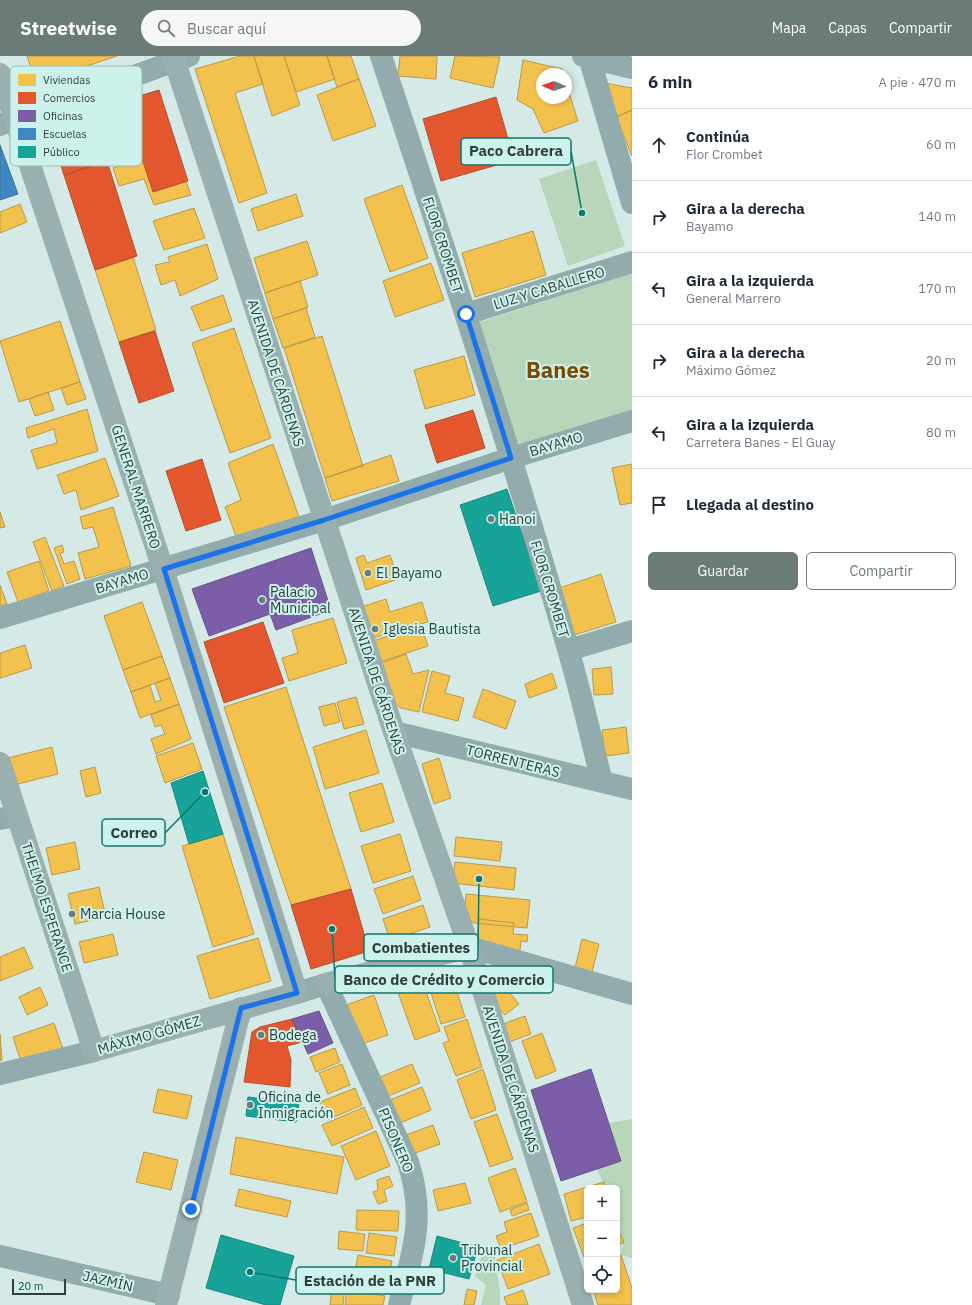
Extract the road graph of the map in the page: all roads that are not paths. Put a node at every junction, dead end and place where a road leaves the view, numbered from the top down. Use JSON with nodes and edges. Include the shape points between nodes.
{"nodes":[{"id":1,"x":381,"y":56,"type":"edge"},
{"id":2,"x":586,"y":57,"type":"edge"},
{"id":3,"x":179,"y":58,"type":"edge"},
{"id":4,"x":632,"y":68,"type":"edge"},
{"id":5,"x":142,"y":72,"type":"edge"},
{"id":6,"x":0,"y":74,"type":"edge"},
{"id":7,"x":7,"y":122,"type":"edge"},
{"id":8,"x":22,"y":166,"type":"edge"},
{"id":9,"x":632,"y":203,"type":"edge"},
{"id":10,"x":632,"y":262,"type":"edge"},
{"id":11,"x":466,"y":314,"type":"junction"},
{"id":12,"x":632,"y":421,"type":"edge"},
{"id":13,"x":511,"y":458,"type":"junction"},
{"id":14,"x":324,"y":520,"type":"junction"},
{"id":15,"x":164,"y":569,"type":"junction"},
{"id":16,"x":0,"y":618,"type":"edge"},
{"id":17,"x":632,"y":631,"type":"edge"},
{"id":18,"x":569,"y":650,"type":"junction"},
{"id":19,"x":394,"y":732,"type":"junction"},
{"id":20,"x":0,"y":763,"type":"edge"},
{"id":21,"x":602,"y":782,"type":"junction"},
{"id":22,"x":632,"y":789,"type":"edge"},
{"id":23,"x":9,"y":818,"type":"edge"},
{"id":24,"x":469,"y":947,"type":"junction"},
{"id":25,"x":326,"y":984,"type":"junction"},
{"id":26,"x":297,"y":993,"type":"junction"},
{"id":27,"x":632,"y":994,"type":"edge"},
{"id":28,"x":241,"y":1008,"type":"junction"},
{"id":29,"x":94,"y":1051,"type":"junction"},
{"id":30,"x":0,"y":1074,"type":"edge"},
{"id":31,"x":0,"y":1256,"type":"edge"},
{"id":32,"x":168,"y":1300,"type":"edge"},
{"id":33,"x":399,"y":1305,"type":"edge"},
{"id":34,"x":583,"y":1305,"type":"edge"}],
"edges":[{"from":1,"to":11,"type":"street","name":"FLOR CROMBET"},
{"from":2,"to":4,"type":"street"},
{"from":2,"to":9,"type":"street"},
{"from":3,"to":5,"type":"street"},
{"from":3,"to":14,"type":"main road","name":"AVENIDA DE CÁRDENAS"},
{"from":6,"to":7,"type":"main road","name":"GENERAL MARRERO"},
{"from":8,"to":15,"type":"main road","name":"GENERAL MARRERO"},
{"from":10,"to":11,"type":"street","name":"LUZ Y CABALLERO"},
{"from":11,"to":13,"type":"street","name":"FLOR CROMBET"},
{"from":12,"to":13,"type":"street","name":"BAYAMO"},
{"from":13,"to":14,"type":"street","name":"BAYAMO"},
{"from":13,"to":18,"type":"street","name":"FLOR CROMBET"},
{"from":14,"to":15,"type":"street","name":"BAYAMO"},
{"from":14,"to":19,"type":"main road","name":"AVENIDA DE CÁRDENAS"},
{"from":15,"to":16,"type":"street","name":"BAYAMO"},
{"from":15,"to":26,"type":"main road","name":"GENERAL MARRERO"},
{"from":17,"to":18,"type":"street"},
{"from":18,"to":21,"type":"street","name":"FLOR CROMBET"},
{"from":19,"to":21,"type":"street","name":"TORRENTERAS"},
{"from":19,"to":24,"type":"main road","name":"AVENIDA DE CÁRDENAS"},
{"from":20,"to":23,"type":"main road","name":"THELMO ESPERANCE"},
{"from":21,"to":22,"type":"street","name":"TORRENTERAS"},
{"from":23,"to":29,"type":"main road","name":"THELMO ESPERANCE"},
{"from":24,"to":25,"type":"main road"},
{"from":24,"to":27,"type":"street"},
{"from":24,"to":34,"type":"main road","name":"AVENIDA DE CÁRDENAS"},
{"from":25,"to":26,"type":"street"},
{"from":25,"to":33,"type":"street","name":"PISONERO","via":[[408,1162],[414,1182],[417,1205],[416,1241]]},
{"from":26,"to":28,"type":"main road","name":"MÁXIMO GÓMEZ"},
{"from":28,"to":29,"type":"main road","name":"MÁXIMO GÓMEZ"},
{"from":28,"to":32,"type":"main road"},
{"from":29,"to":30,"type":"street","name":"MÁXIMO GÓMEZ"},
{"from":31,"to":32,"type":"street","name":"JAZMÍN"}]}
